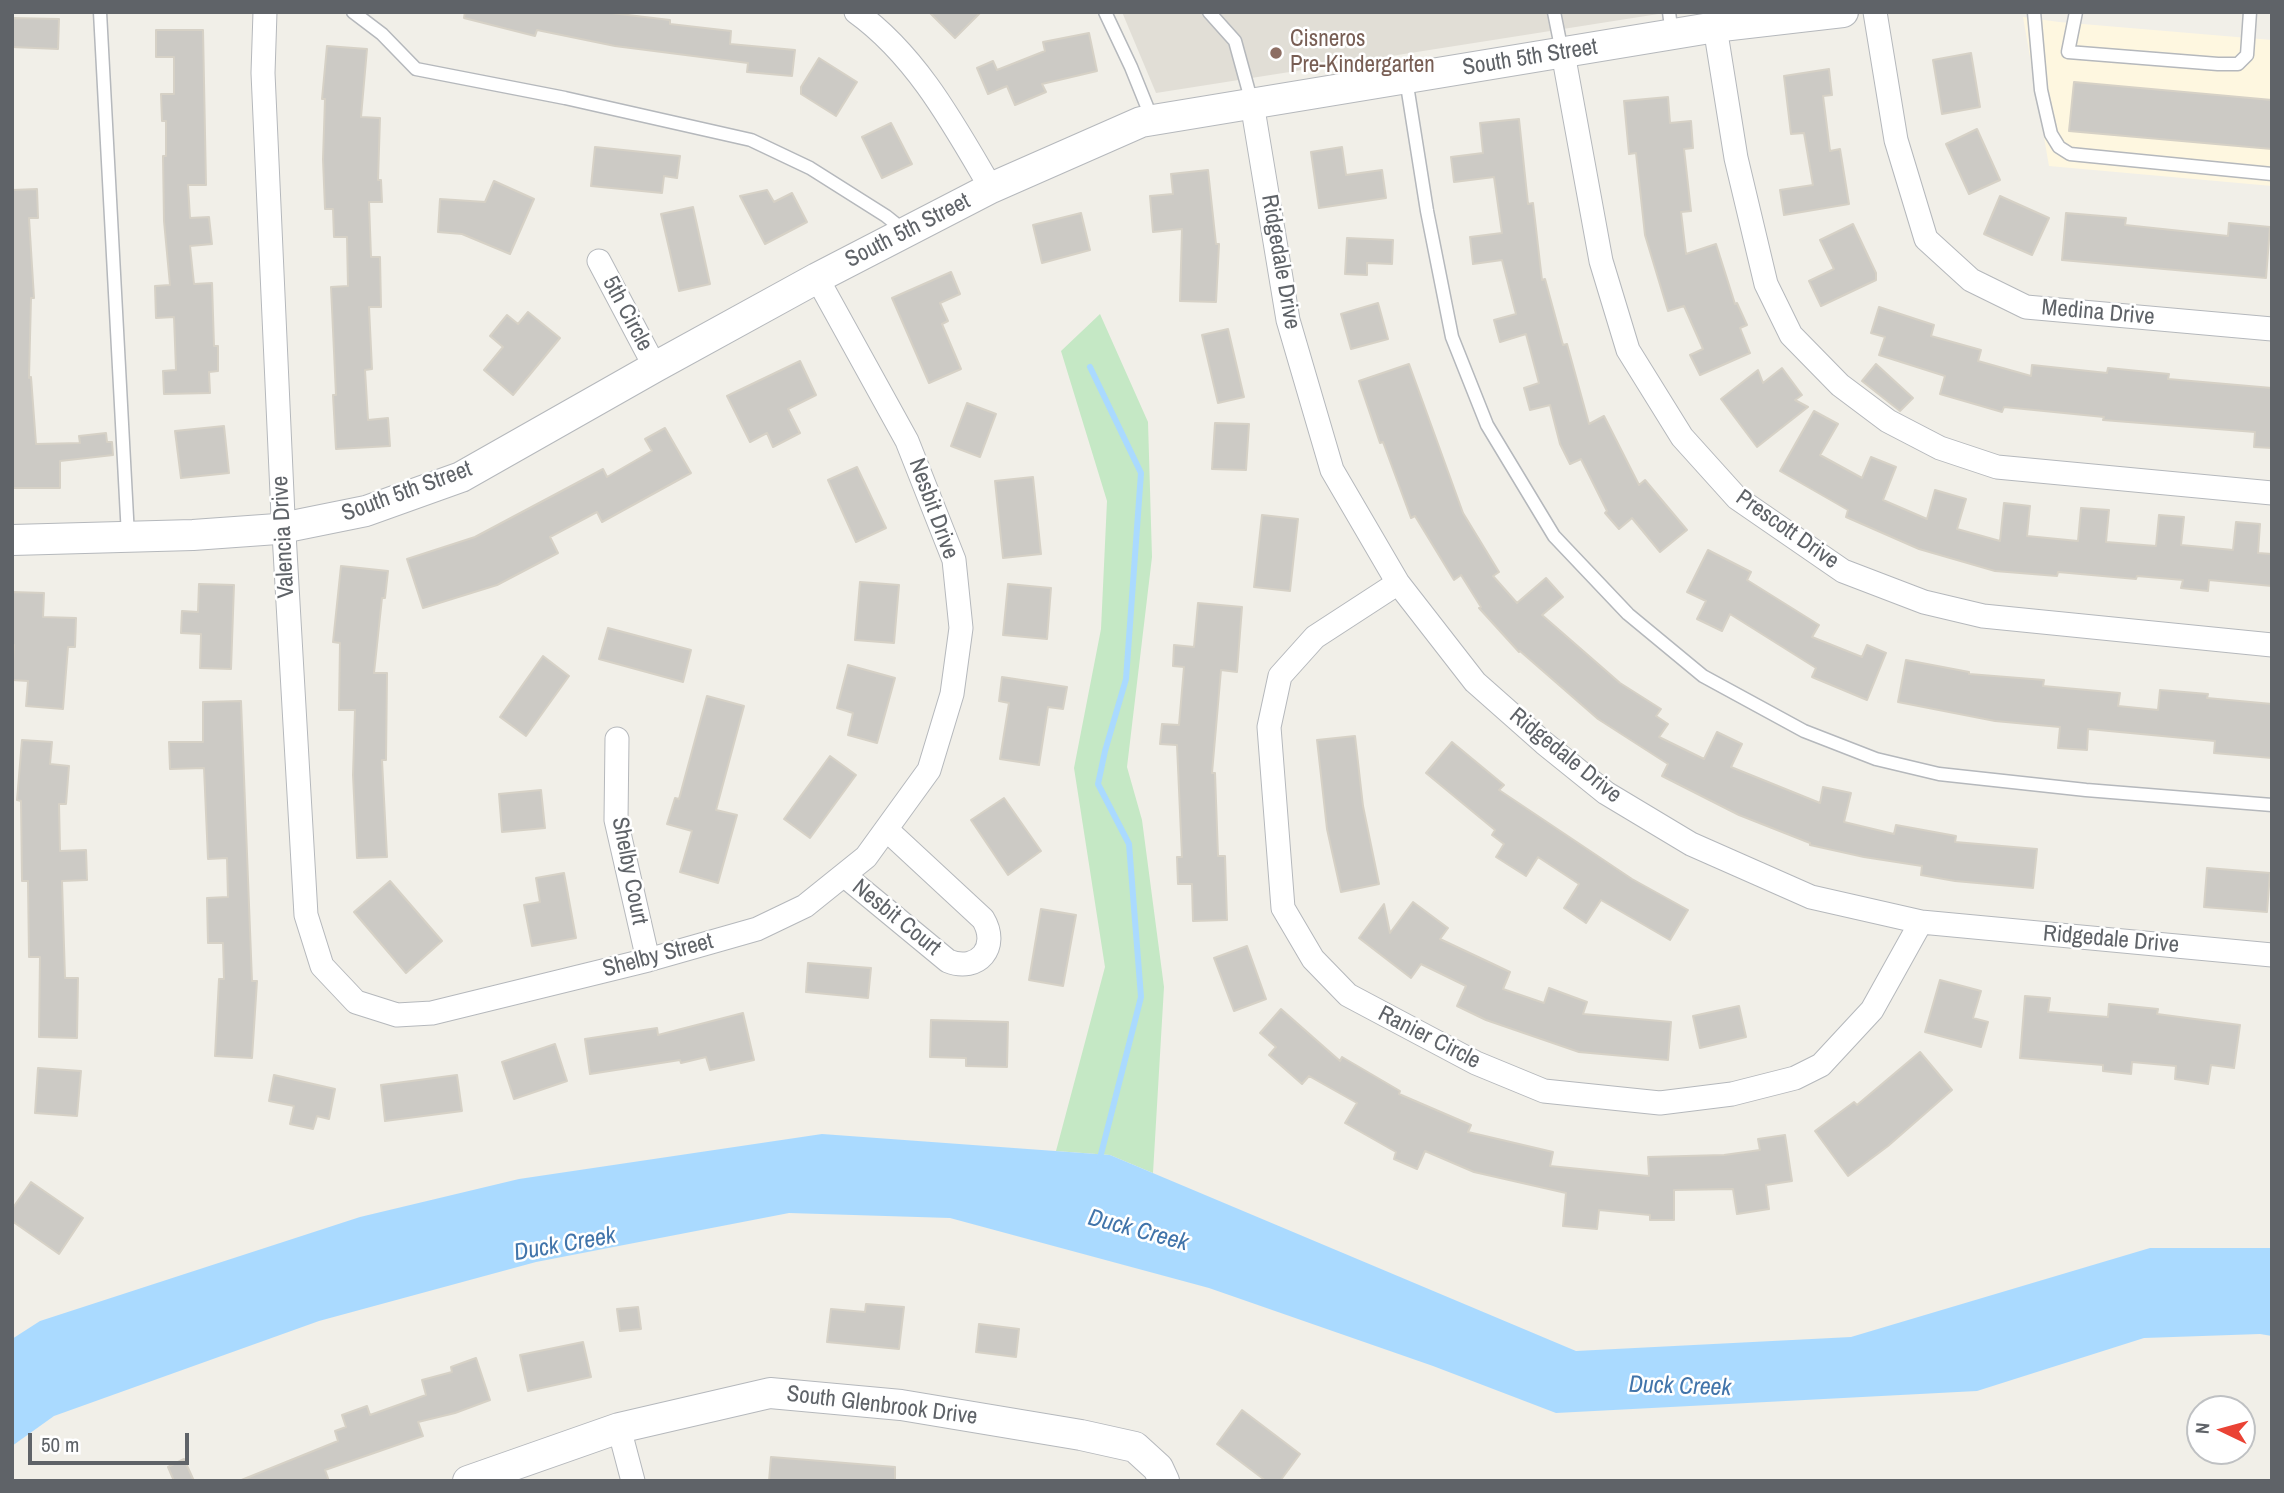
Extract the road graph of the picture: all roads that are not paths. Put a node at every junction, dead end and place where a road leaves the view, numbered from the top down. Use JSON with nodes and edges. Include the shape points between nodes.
{"nodes":[{"id":1,"x":100,"y":12,"type":"edge"},
{"id":2,"x":265,"y":12,"type":"edge"},
{"id":3,"x":353,"y":12,"type":"edge"},
{"id":4,"x":856,"y":12,"type":"edge"},
{"id":5,"x":1105,"y":12,"type":"edge"},
{"id":6,"x":1209,"y":12,"type":"edge"},
{"id":7,"x":1554,"y":12,"type":"edge"},
{"id":8,"x":1843,"y":12,"type":"edge"},
{"id":9,"x":1875,"y":12,"type":"edge"},
{"id":10,"x":2034,"y":12,"type":"edge"},
{"id":11,"x":2076,"y":12,"type":"edge"},
{"id":12,"x":2250,"y":12,"type":"edge"},
{"id":13,"x":1719,"y":22,"type":"edge"},
{"id":14,"x":1670,"y":23,"type":"edge"},
{"id":15,"x":1563,"y":52,"type":"junction"},
{"id":16,"x":1406,"y":79,"type":"junction"},
{"id":17,"x":1252,"y":103,"type":"junction"},
{"id":18,"x":1152,"y":120,"type":"junction"},
{"id":19,"x":2272,"y":174,"type":"edge"},
{"id":20,"x":991,"y":188,"type":"junction"},
{"id":21,"x":906,"y":232,"type":"junction"},
{"id":22,"x":599,"y":261,"type":"dead end"},
{"id":23,"x":817,"y":278,"type":"junction"},
{"id":24,"x":2272,"y":329,"type":"edge"},
{"id":25,"x":655,"y":367,"type":"junction"},
{"id":26,"x":2272,"y":493,"type":"edge"},
{"id":27,"x":284,"y":528,"type":"junction"},
{"id":28,"x":128,"y":537,"type":"junction"},
{"id":29,"x":12,"y":540,"type":"edge"},
{"id":30,"x":1398,"y":583,"type":"junction"},
{"id":31,"x":2272,"y":645,"type":"edge"},
{"id":32,"x":617,"y":739,"type":"dead end"},
{"id":33,"x":2272,"y":805,"type":"edge"},
{"id":34,"x":887,"y":830,"type":"junction"},
{"id":35,"x":845,"y":876,"type":"junction"},
{"id":36,"x":1921,"y":922,"type":"junction"},
{"id":37,"x":2272,"y":955,"type":"edge"},
{"id":38,"x":648,"y":960,"type":"junction"},
{"id":39,"x":397,"y":1015,"type":"joint"},
{"id":40,"x":619,"y":1428,"type":"junction"},
{"id":41,"x":468,"y":1481,"type":"edge"},
{"id":42,"x":633,"y":1481,"type":"edge"},
{"id":43,"x":1164,"y":1481,"type":"edge"}],
"edges":[{"from":1,"to":28,"type":"lane"},
{"from":2,"to":27,"type":"street","name":"Valencia Drive","via":[[263,73]]},
{"from":3,"to":21,"type":"lane","via":[[416,69],[751,140],[810,169]]},
{"from":4,"to":20,"type":"street","via":[[915,68]]},
{"from":5,"to":18,"type":"lane"},
{"from":6,"to":17,"type":"lane","via":[[1235,40]]},
{"from":7,"to":15,"type":"lane"},
{"from":8,"to":13,"type":"street","name":"South 5th Street"},
{"from":9,"to":24,"type":"street","name":"Medina Drive","via":[[1896,140],[1926,239],[1971,280],[2026,307]]},
{"from":10,"to":19,"type":"lane","via":[[2041,90],[2051,134],[2059,147],[2070,154]]},
{"from":11,"to":12,"type":"lane","via":[[2068,52],[2218,64],[2238,64],[2247,55]]},
{"from":13,"to":14,"type":"street","name":"South 5th Street"},
{"from":13,"to":26,"type":"street","via":[[1738,169],[1766,284],[1791,335],[1840,385],[1888,421],[1940,448],[1997,467]]},
{"from":14,"to":15,"type":"street","name":"South 5th Street"},
{"from":15,"to":16,"type":"street","name":"South 5th Street"},
{"from":15,"to":31,"type":"street","name":"Prescott Drive","via":[[1601,261],[1628,351],[1682,438],[1737,498],[1843,571],[1924,602],[1983,616]]},
{"from":16,"to":17,"type":"street","name":"South 5th Street"},
{"from":16,"to":33,"type":"lane","via":[[1452,337],[1487,425],[1554,536],[1628,614],[1703,676],[1804,731],[1877,759],[1952,775]]},
{"from":17,"to":18,"type":"street","name":"South 5th Street"},
{"from":17,"to":30,"type":"street","name":"Ridgedale Drive","via":[[1288,320],[1332,470]]},
{"from":18,"to":20,"type":"street","name":"South 5th Street"},
{"from":20,"to":21,"type":"street","name":"South 5th Street"},
{"from":21,"to":23,"type":"street","name":"South 5th Street"},
{"from":22,"to":25,"type":"street","name":"5th Circle"},
{"from":23,"to":25,"type":"street","name":"South 5th Street"},
{"from":23,"to":34,"type":"street","name":"Nesbit Drive","via":[[907,441],[954,560],[961,628],[952,694],[929,770]]},
{"from":25,"to":27,"type":"street","name":"South 5th Street","via":[[461,477],[366,511]]},
{"from":27,"to":28,"type":"street","name":"South 5th Street"},
{"from":27,"to":39,"type":"street","name":"Valencia Drive","via":[[306,915],[322,966],[356,1002]]},
{"from":28,"to":29,"type":"street","name":"South 5th Street"},
{"from":30,"to":36,"type":"street","name":"Ridgedale Drive","via":[[1475,681],[1606,793],[1691,844],[1811,897]]},
{"from":30,"to":36,"type":"street","name":"Ranier Circle","via":[[1315,637],[1280,676],[1269,727],[1283,908],[1313,959],[1348,995],[1476,1063],[1544,1091],[1660,1103],[1732,1094],[1796,1078],[1821,1065],[1872,1010]]},
{"from":32,"to":38,"type":"street","name":"Shelby Court","via":[[616,820]]},
{"from":34,"to":35,"type":"street","name":"Shelby Street"},
{"from":34,"to":35,"type":"street","name":"Nesbit Court","via":[[984,919],[990,935],[980,958],[965,965],[948,961]]},
{"from":35,"to":38,"type":"street","name":"Shelby Street","via":[[805,906],[757,929]]},
{"from":36,"to":37,"type":"street","name":"Ridgedale Drive"},
{"from":38,"to":39,"type":"street","name":"Shelby Street","via":[[432,1013]]},
{"from":40,"to":41,"type":"street","name":"South Glenbrook Drive"},
{"from":40,"to":42,"type":"street"},
{"from":40,"to":43,"type":"street","name":"South Glenbrook Drive","via":[[770,1393],[901,1405],[1135,1447],[1158,1468]]}]}
